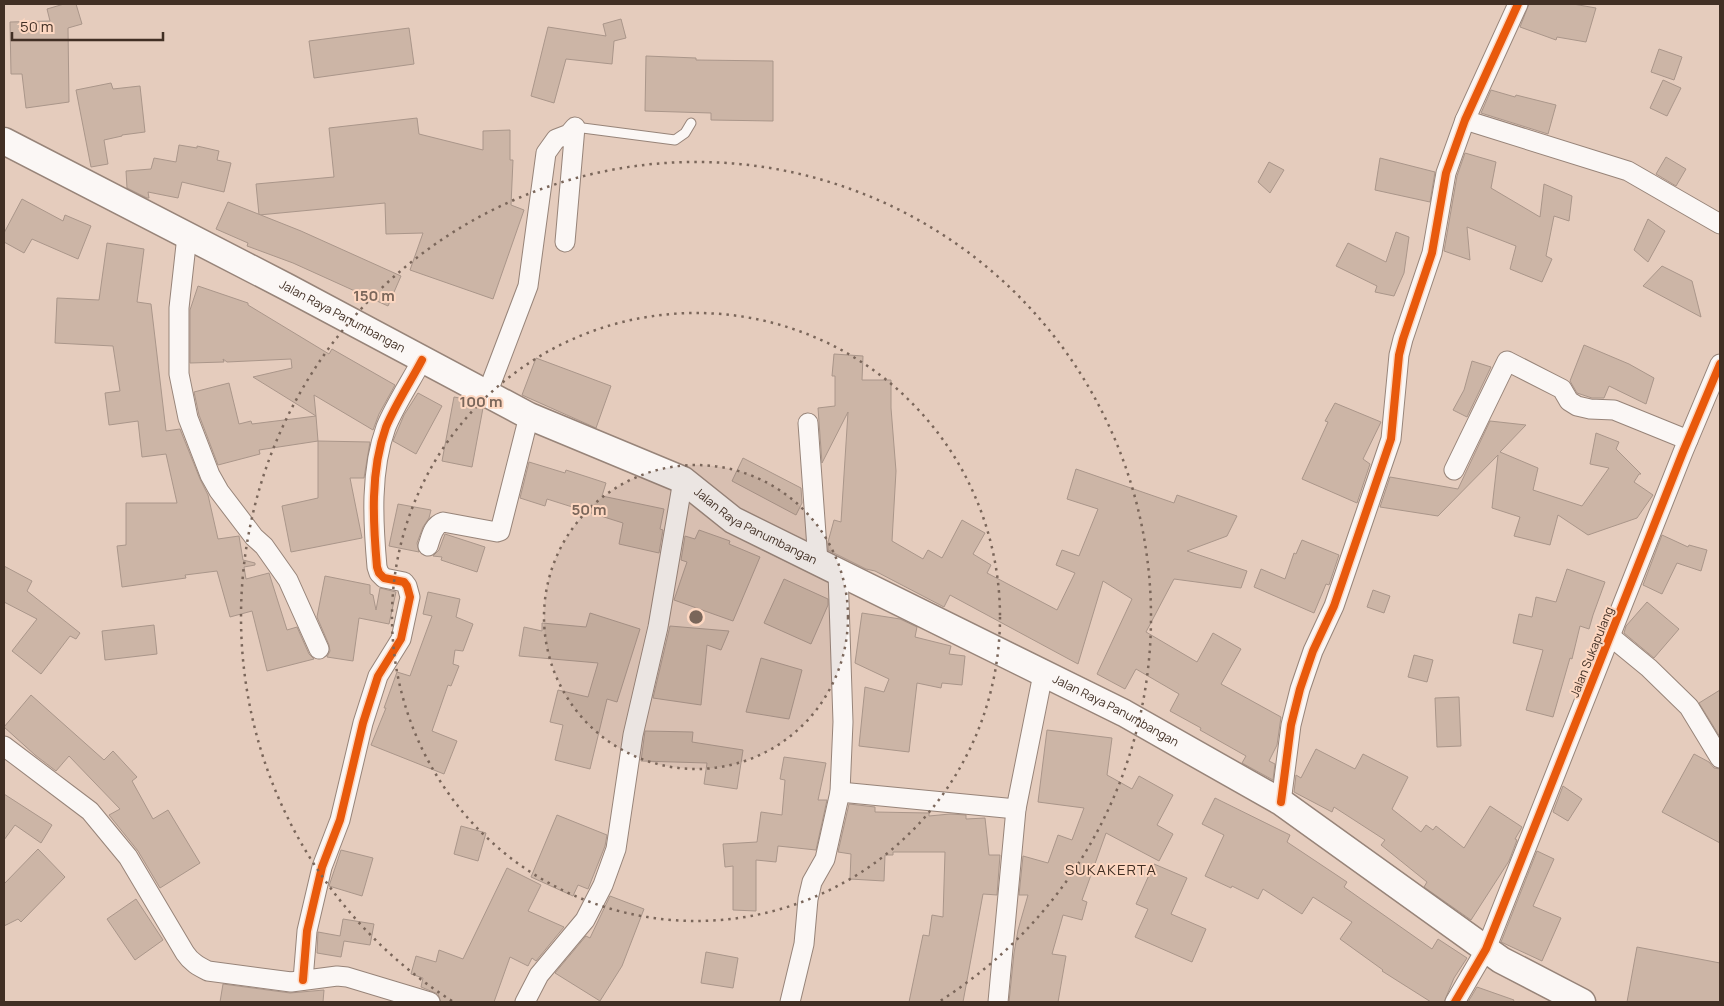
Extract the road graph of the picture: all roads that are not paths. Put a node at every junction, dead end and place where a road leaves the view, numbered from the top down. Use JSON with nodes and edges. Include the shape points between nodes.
{"nodes":[{"id":1,"x":1518,"y":4,"type":"edge"},
{"id":2,"x":1465,"y":120,"type":"junction"},
{"id":3,"x":691,"y":123,"type":"dead end"},
{"id":4,"x":575,"y":127,"type":"junction"},
{"id":5,"x":4,"y":141,"type":"edge"},
{"id":6,"x":1720,"y":224,"type":"edge"},
{"id":7,"x":187,"y":236,"type":"junction"},
{"id":8,"x":565,"y":242,"type":"dead end"},
{"id":9,"x":422,"y":360,"type":"junction"},
{"id":10,"x":1720,"y":364,"type":"edge"},
{"id":11,"x":487,"y":394,"type":"junction"},
{"id":12,"x":529,"y":416,"type":"junction"},
{"id":13,"x":808,"y":423,"type":"dead end"},
{"id":14,"x":1688,"y":440,"type":"junction"},
{"id":15,"x":1454,"y":470,"type":"dead end"},
{"id":16,"x":683,"y":480,"type":"junction"},
{"id":17,"x":428,"y":546,"type":"dead end"},
{"id":18,"x":828,"y":567,"type":"junction"},
{"id":19,"x":1610,"y":636,"type":"junction"},
{"id":20,"x":319,"y":649,"type":"dead end"},
{"id":21,"x":1043,"y":674,"type":"junction"},
{"id":22,"x":4,"y":746,"type":"edge"},
{"id":23,"x":1720,"y":758,"type":"edge"},
{"id":24,"x":840,"y":792,"type":"junction"},
{"id":25,"x":1281,"y":802,"type":"junction"},
{"id":26,"x":1016,"y":809,"type":"junction"},
{"id":27,"x":1486,"y":949,"type":"junction"},
{"id":28,"x":303,"y":980,"type":"junction"},
{"id":29,"x":430,"y":1002,"type":"edge"},
{"id":30,"x":525,"y":1002,"type":"edge"},
{"id":31,"x":790,"y":1002,"type":"edge"},
{"id":32,"x":998,"y":1002,"type":"edge"},
{"id":33,"x":1455,"y":1002,"type":"edge"},
{"id":34,"x":1582,"y":1002,"type":"edge"}],
"edges":[{"from":1,"to":2,"type":"street"},
{"from":2,"to":6,"type":"street","via":[[1616,166]]},
{"from":2,"to":25,"type":"street","via":[[1446,173],[1432,253],[1399,355],[1391,439],[1334,606],[1300,689],[1291,725]]},
{"from":3,"to":4,"type":"lane","via":[[675,140]]},
{"from":4,"to":8,"type":"street"},
{"from":4,"to":11,"type":"street","via":[[569,134],[556,139],[546,153],[528,286]]},
{"from":5,"to":7,"type":"main road","name":"Jalan Raya Panumbangan"},
{"from":7,"to":9,"type":"main road","name":"Jalan Raya Panumbangan"},
{"from":7,"to":20,"type":"street","via":[[179,308],[180,374],[188,418],[219,491],[288,580]]},
{"from":9,"to":11,"type":"main road","name":"Jalan Raya Panumbangan"},
{"from":9,"to":28,"type":"street","via":[[386,427],[376,464],[377,568],[384,578],[404,582],[410,597],[401,639],[378,676],[363,723],[340,820],[322,867],[307,931]]},
{"from":10,"to":14,"type":"street","name":"Jalan Sukapulang"},
{"from":11,"to":12,"type":"main road","name":"Jalan Raya Panumbangan"},
{"from":12,"to":16,"type":"main road","name":"Jalan Raya Panumbangan"},
{"from":12,"to":17,"type":"street","via":[[500,530],[442,522],[435,528]]},
{"from":13,"to":18,"type":"street"},
{"from":14,"to":15,"type":"street","via":[[1614,410],[1577,406],[1569,401],[1562,389],[1507,360]]},
{"from":14,"to":19,"type":"street","name":"Jalan Sukapulang"},
{"from":16,"to":18,"type":"main road","name":"Jalan Raya Panumbangan","via":[[733,520]]},
{"from":16,"to":30,"type":"street","via":[[658,627],[633,735],[616,849],[585,920],[540,975]]},
{"from":18,"to":21,"type":"main road","name":"Jalan Raya Panumbangan"},
{"from":18,"to":24,"type":"street","via":[[843,722]]},
{"from":19,"to":23,"type":"street","via":[[1689,707]]},
{"from":19,"to":27,"type":"street","name":"Jalan Sukapulang"},
{"from":21,"to":25,"type":"main road","name":"Jalan Raya Panumbangan","via":[[1124,713]]},
{"from":21,"to":26,"type":"street"},
{"from":22,"to":28,"type":"street","via":[[90,811],[128,857],[191,962],[208,971],[284,981]]},
{"from":24,"to":26,"type":"street"},
{"from":24,"to":31,"type":"street","via":[[825,859],[812,882],[804,944]]},
{"from":25,"to":27,"type":"main road","name":"Jalan Raya Panumbangan"},
{"from":26,"to":32,"type":"street"},
{"from":27,"to":33,"type":"street","name":"Jalan Sukapulang"},
{"from":27,"to":34,"type":"main road","name":"Jalan Raya Panumbangan"},
{"from":28,"to":29,"type":"street","via":[[347,977]]}]}
